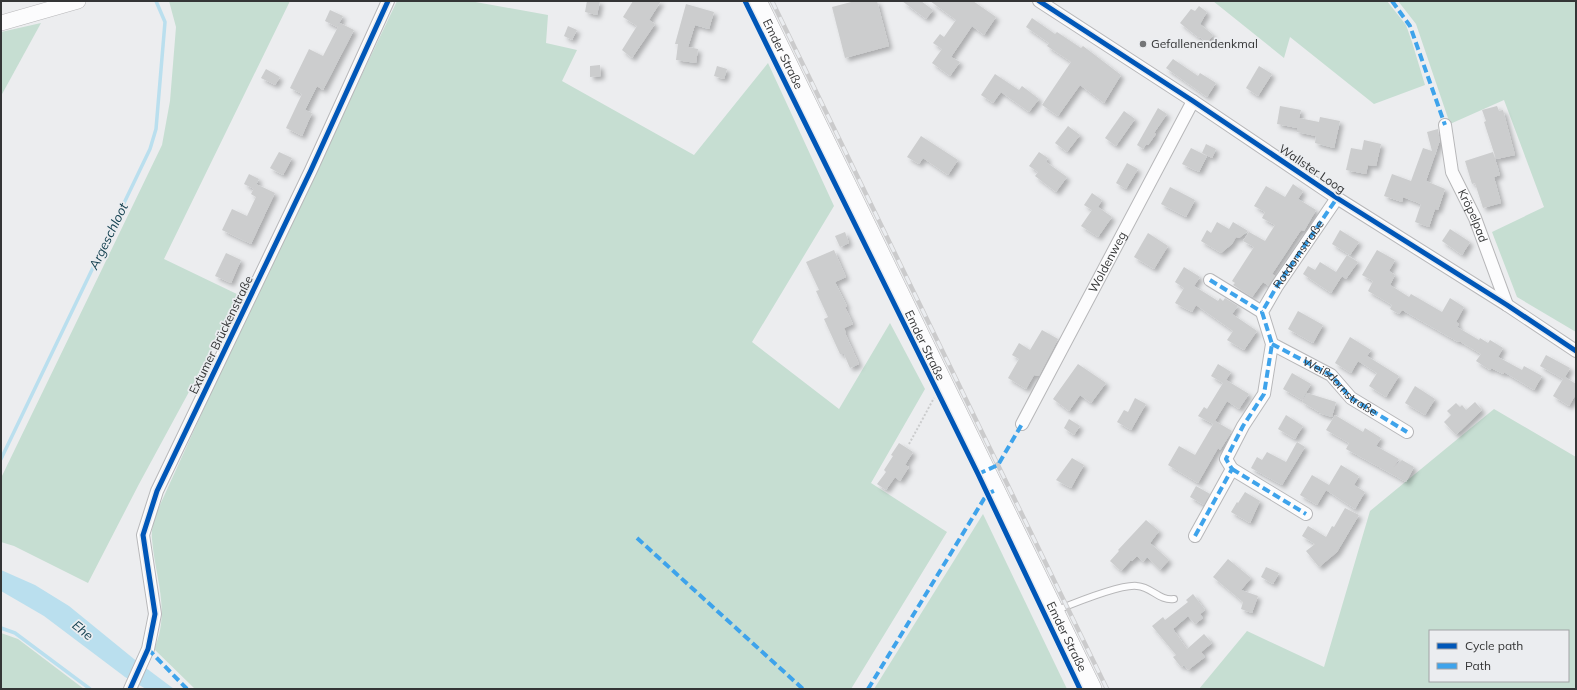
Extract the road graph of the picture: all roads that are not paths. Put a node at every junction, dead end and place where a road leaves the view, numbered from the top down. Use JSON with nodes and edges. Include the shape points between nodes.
{"nodes":[{"id":1,"x":78,"y":1,"type":"edge"},
{"id":2,"x":388,"y":1,"type":"edge"},
{"id":3,"x":757,"y":1,"type":"edge"},
{"id":4,"x":1039,"y":1,"type":"edge"},
{"id":5,"x":1,"y":23,"type":"edge"},
{"id":6,"x":1193,"y":101,"type":"junction"},
{"id":7,"x":1445,"y":125,"type":"dead end"},
{"id":8,"x":1337,"y":198,"type":"junction"},
{"id":9,"x":1210,"y":280,"type":"dead end"},
{"id":10,"x":1507,"y":305,"type":"junction"},
{"id":11,"x":1262,"y":312,"type":"junction"},
{"id":12,"x":1272,"y":344,"type":"junction"},
{"id":13,"x":1576,"y":351,"type":"edge"},
{"id":14,"x":1022,"y":424,"type":"dead end"},
{"id":15,"x":1407,"y":432,"type":"dead end"},
{"id":16,"x":1232,"y":469,"type":"junction"},
{"id":17,"x":1306,"y":514,"type":"dead end"},
{"id":18,"x":1195,"y":536,"type":"dead end"},
{"id":19,"x":1174,"y":599,"type":"dead end"},
{"id":20,"x":1054,"y":611,"type":"junction"},
{"id":21,"x":130,"y":689,"type":"edge"},
{"id":22,"x":1092,"y":689,"type":"edge"}],
"edges":[{"from":1,"to":5,"type":"street"},
{"from":2,"to":21,"type":"street","name":"Extumer Brückenstraße","via":[[311,170],[156,491],[143,535],[155,614],[148,649]]},
{"from":3,"to":20,"type":"main road","name":"Emder Straße"},
{"from":4,"to":6,"type":"street","name":"Wallster Loog"},
{"from":6,"to":8,"type":"street","name":"Wallster Loog"},
{"from":6,"to":14,"type":"street","name":"Woldenweg"},
{"from":7,"to":10,"type":"street","name":"Kröpelpad","via":[[1452,172],[1475,218]]},
{"from":8,"to":10,"type":"street","name":"Wallster Loog"},
{"from":8,"to":11,"type":"street","name":"Rotdornstraße"},
{"from":9,"to":11,"type":"street"},
{"from":10,"to":13,"type":"street","name":"Wallster Loog"},
{"from":11,"to":12,"type":"street"},
{"from":12,"to":15,"type":"street","name":"Weißdornstraße","via":[[1331,375],[1351,398]]},
{"from":12,"to":16,"type":"street","via":[[1264,394],[1226,459]]},
{"from":16,"to":17,"type":"street"},
{"from":16,"to":18,"type":"street"},
{"from":19,"to":20,"type":"lane","via":[[1166,600],[1138,586],[1125,587]]},
{"from":20,"to":22,"type":"main road","name":"Emder Straße"}]}
